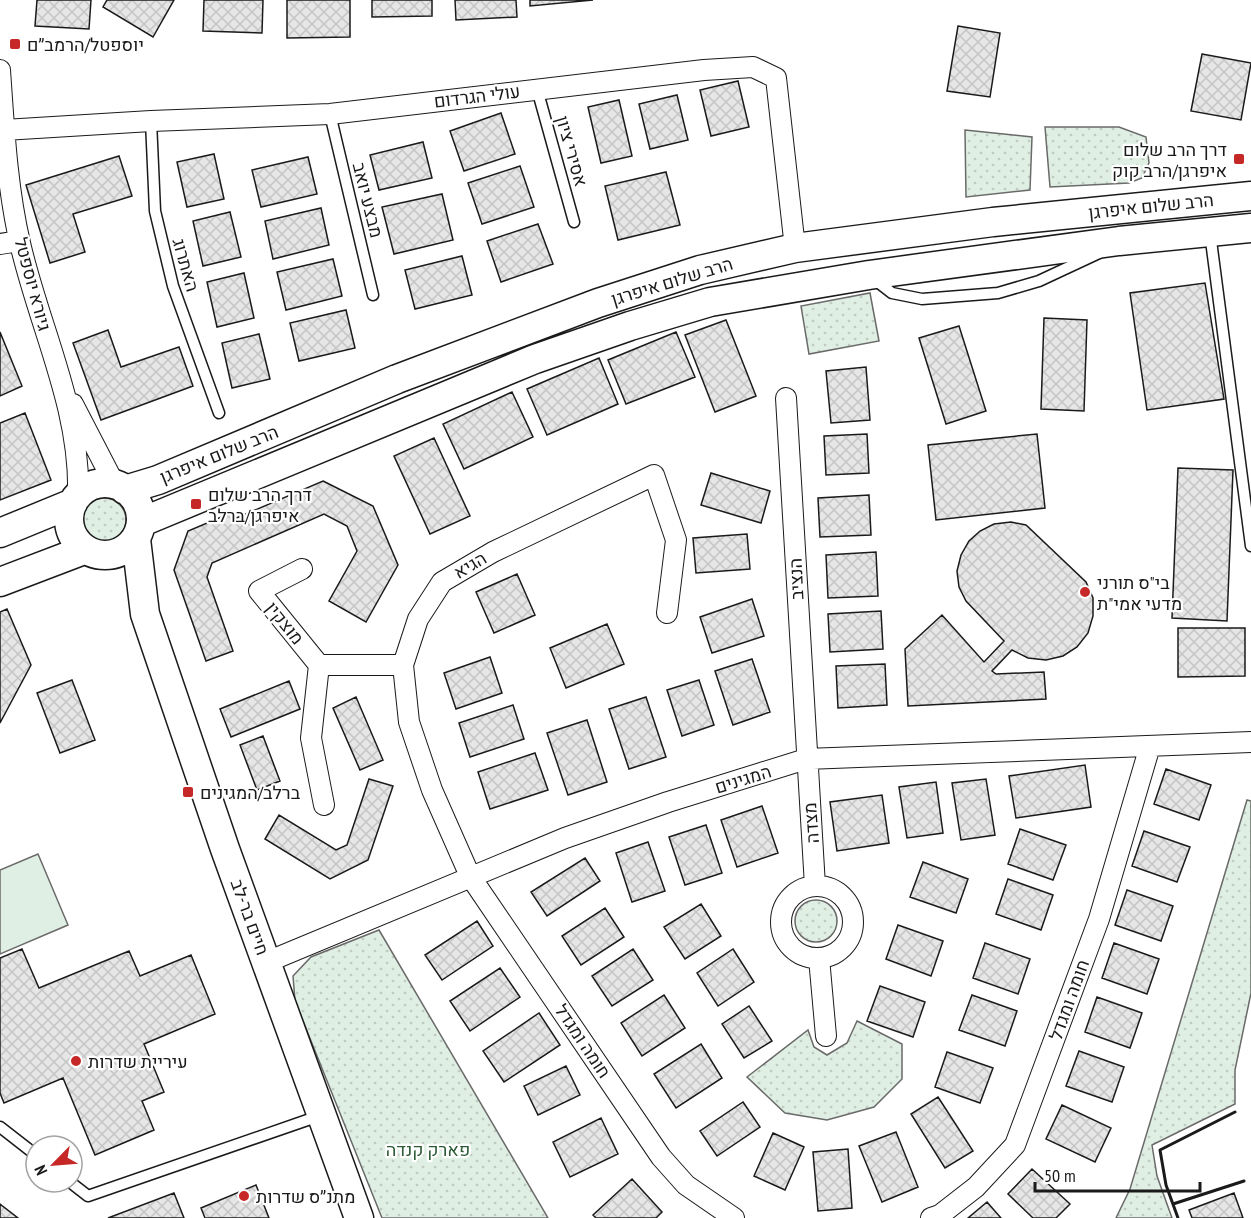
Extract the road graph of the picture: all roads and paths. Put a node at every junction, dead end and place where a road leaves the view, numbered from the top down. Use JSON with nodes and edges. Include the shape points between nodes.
{"nodes":[{"id":1,"x":0,"y":70,"type":"edge"},
{"id":2,"x":537,"y":89,"type":"junction"},
{"id":3,"x":330,"y":114,"type":"junction"},
{"id":4,"x":151,"y":121,"type":"junction"},
{"id":5,"x":4,"y":130,"type":"junction"},
{"id":6,"x":1251,"y":196,"type":"edge"},
{"id":7,"x":574,"y":222,"type":"dead end"},
{"id":8,"x":1251,"y":228,"type":"edge"},
{"id":9,"x":1210,"y":232,"type":"junction"},
{"id":10,"x":10,"y":243,"type":"edge"},
{"id":11,"x":795,"y":248,"type":"junction"},
{"id":12,"x":374,"y":295,"type":"dead end"},
{"id":13,"x":64,"y":388,"type":"junction"},
{"id":14,"x":786,"y":398,"type":"dead end"},
{"id":15,"x":219,"y":413,"type":"dead end"},
{"id":16,"x":120,"y":487,"type":"junction"},
{"id":17,"x":75,"y":500,"type":"junction"},
{"id":18,"x":139,"y":530,"type":"junction"},
{"id":19,"x":0,"y":533,"type":"edge"},
{"id":20,"x":1251,"y":546,"type":"edge"},
{"id":21,"x":91,"y":552,"type":"junction"},
{"id":22,"x":302,"y":569,"type":"dead end"},
{"id":23,"x":0,"y":582,"type":"edge"},
{"id":24,"x":667,"y":613,"type":"dead end"},
{"id":25,"x":145,"y":614,"type":"junction"},
{"id":26,"x":319,"y":665,"type":"junction"},
{"id":27,"x":403,"y":665,"type":"junction"},
{"id":28,"x":1251,"y":742,"type":"edge"},
{"id":29,"x":1150,"y":746,"type":"junction"},
{"id":30,"x":806,"y":759,"type":"junction"},
{"id":31,"x":324,"y":805,"type":"dead end"},
{"id":32,"x":470,"y":876,"type":"junction"},
{"id":33,"x":815,"y":886,"type":"junction"},
{"id":34,"x":819,"y":958,"type":"junction"},
{"id":35,"x":267,"y":962,"type":"junction"},
{"id":36,"x":826,"y":1036,"type":"dead end"},
{"id":37,"x":322,"y":1115,"type":"junction"},
{"id":38,"x":0,"y":1127,"type":"edge"},
{"id":39,"x":24,"y":1146,"type":"edge"},
{"id":40,"x":84,"y":1193,"type":"edge"},
{"id":41,"x":359,"y":1218,"type":"edge"},
{"id":42,"x":734,"y":1218,"type":"edge"},
{"id":43,"x":931,"y":1218,"type":"edge"}],
"edges":[{"from":1,"to":5,"type":"street","name":"גיורא יוספטל"},
{"from":2,"to":3,"type":"street","name":"עולי הגרדום"},
{"from":2,"to":7,"type":"lane","name":"אסירי ציון"},
{"from":2,"to":11,"type":"street","name":"עולי הגרדום","via":[[753,67],[776,78]]},
{"from":3,"to":4,"type":"street","name":"עולי הגרדום"},
{"from":3,"to":12,"type":"lane","name":"מבצע יואב"},
{"from":4,"to":5,"type":"street","name":"עולי הגרדום"},
{"from":4,"to":15,"type":"lane","name":"האתרוג","via":[[154,211],[173,286]]},
{"from":5,"to":10,"type":"street","name":"גיורא יוספטל"},
{"from":6,"to":11,"type":"main road","name":"הרב שלום איפרגן","via":[[993,222]]},
{"from":8,"to":9,"type":"main road","name":"הרב שלום איפרגן"},
{"from":9,"to":18,"type":"main road","name":"הרב שלום איפרגן","via":[[868,275],[710,302],[630,326],[493,376]]},
{"from":9,"to":20,"type":"lane"},
{"from":10,"to":13,"type":"street","name":"גיורא יוספטל"},
{"from":11,"to":16,"type":"main road","name":"הרב שלום איפרגן","via":[[700,270],[598,303],[397,379],[158,480]]},
{"from":13,"to":16,"type":"street","name":"גיורא יוספטל"},
{"from":13,"to":17,"type":"street","name":"גיורא יוספטל","via":[[78,461]]},
{"from":14,"to":30,"type":"street","name":"הנציב"},
{"from":16,"to":17,"type":"main road","via":[[94,485]]},
{"from":16,"to":18,"type":"main road","via":[[137,503]]},
{"from":17,"to":19,"type":"main road"},
{"from":17,"to":21,"type":"main road","via":[[69,519],[71,530]]},
{"from":18,"to":21,"type":"main road","via":[[127,548],[117,553]]},
{"from":18,"to":25,"type":"main road","name":"חיים בר-לב"},
{"from":21,"to":23,"type":"main road"},
{"from":21,"to":25,"type":"main road","name":"חיים בר-לב"},
{"from":22,"to":26,"type":"street","name":"מוצקין","via":[[259,591]]},
{"from":24,"to":27,"type":"street","name":"הגיא","via":[[676,540],[654,475],[493,552],[442,582],[418,619]]},
{"from":25,"to":35,"type":"main road","name":"חיים בר-לב"},
{"from":26,"to":27,"type":"street"},
{"from":26,"to":31,"type":"street","via":[[311,738]]},
{"from":27,"to":32,"type":"street","name":"הגיא","via":[[409,723],[432,790]]},
{"from":28,"to":29,"type":"street","name":"המגינים"},
{"from":29,"to":30,"type":"street","name":"המגינים"},
{"from":29,"to":43,"type":"street","name":"חומה ומגדל","via":[[1099,919],[1015,1145],[976,1187]]},
{"from":30,"to":32,"type":"street","name":"המגינים","via":[[647,809]]},
{"from":30,"to":33,"type":"street","name":"מצדה"},
{"from":32,"to":35,"type":"street","name":"המגינים"},
{"from":32,"to":42,"type":"street","name":"חומה ומגדל","via":[[661,1157],[686,1185]]},
{"from":33,"to":34,"type":"street","via":[[826,887],[844,900],[852,920],[847,941],[830,955]]},
{"from":33,"to":34,"type":"street","via":[[794,894],[782,913],[781,924],[783,935],[798,953]]},
{"from":34,"to":36,"type":"street"},
{"from":35,"to":37,"type":"main road","name":"חיים בר-לב"},
{"from":37,"to":40,"type":"lane","via":[[88,1196]]},
{"from":37,"to":41,"type":"main road","name":"חיים בר-לב"},
{"from":38,"to":39,"type":"lane"}]}
